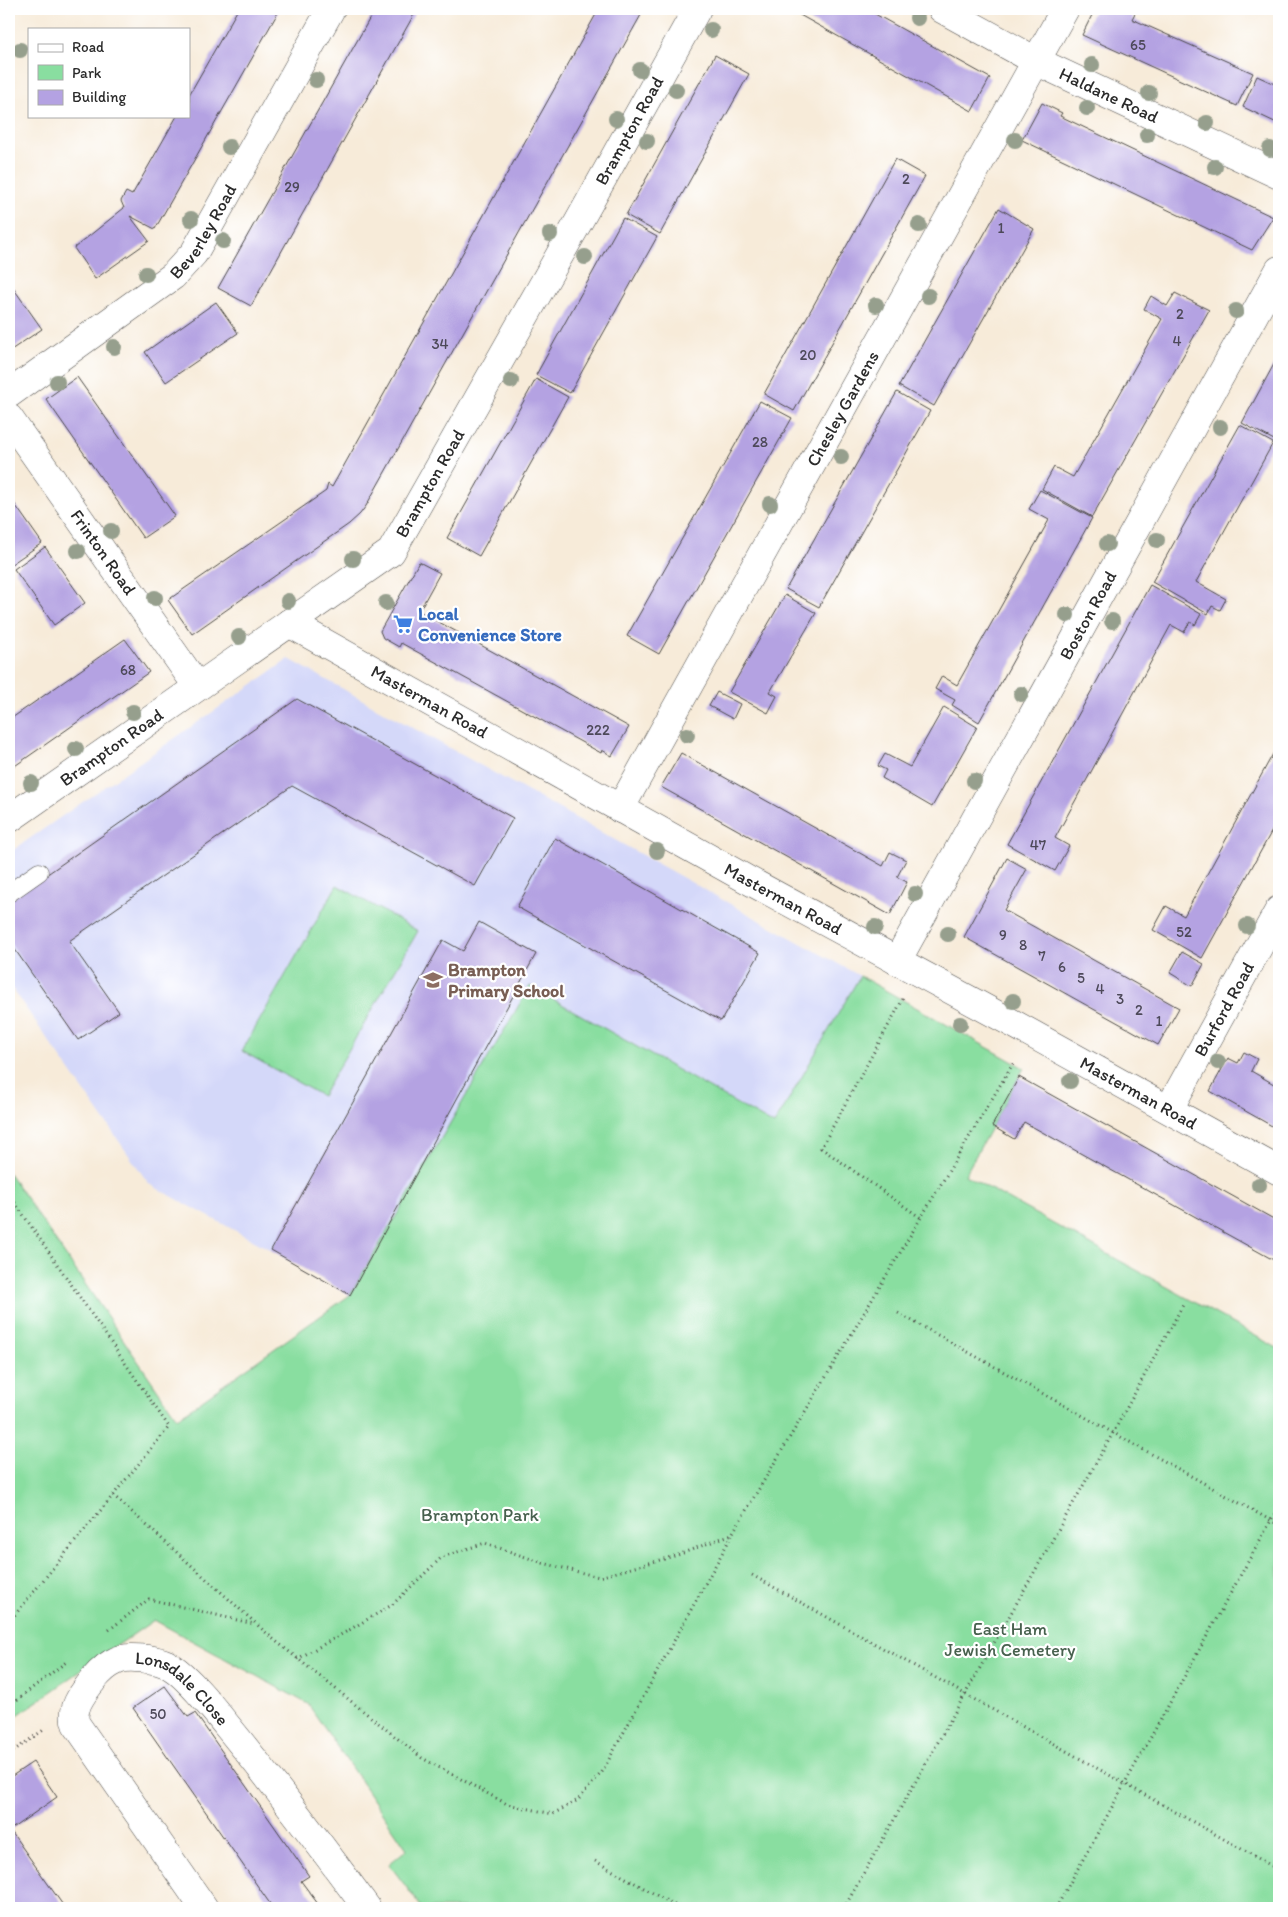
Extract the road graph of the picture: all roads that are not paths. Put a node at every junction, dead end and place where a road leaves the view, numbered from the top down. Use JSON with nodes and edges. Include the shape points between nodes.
{"nodes":[{"id":1,"x":331,"y":9,"type":"edge"},
{"id":2,"x":697,"y":9,"type":"edge"},
{"id":3,"x":942,"y":9,"type":"edge"},
{"id":4,"x":1065,"y":9,"type":"edge"},
{"id":5,"x":1036,"y":61,"type":"junction"},
{"id":6,"x":1279,"y":175,"type":"edge"},
{"id":7,"x":1279,"y":270,"type":"edge"},
{"id":8,"x":9,"y":394,"type":"edge"},
{"id":9,"x":9,"y":418,"type":"edge"},
{"id":10,"x":289,"y":623,"type":"junction"},
{"id":11,"x":197,"y":686,"type":"junction"},
{"id":12,"x":620,"y":809,"type":"junction"},
{"id":13,"x":9,"y":819,"type":"edge"},
{"id":14,"x":39,"y":872,"type":"dead end"},
{"id":15,"x":9,"y":893,"type":"edge"},
{"id":16,"x":1279,"y":910,"type":"edge"},
{"id":17,"x":907,"y":967,"type":"junction"},
{"id":18,"x":1169,"y":1109,"type":"junction"},
{"id":19,"x":1279,"y":1171,"type":"edge"},
{"id":20,"x":204,"y":1908,"type":"edge"},
{"id":21,"x":367,"y":1908,"type":"edge"}],
"edges":[{"from":1,"to":8,"type":"street","name":"Beverley Road","via":[[194,253],[173,276]]},
{"from":2,"to":10,"type":"street","name":"Brampton Road","via":[[391,552]]},
{"from":3,"to":5,"type":"street","name":"Haldane Road"},
{"from":4,"to":5,"type":"street","name":"Chesley Gardens"},
{"from":5,"to":6,"type":"street","name":"Haldane Road"},
{"from":5,"to":12,"type":"street","name":"Chesley Gardens"},
{"from":7,"to":17,"type":"street","name":"Boston Road"},
{"from":9,"to":11,"type":"street","name":"Frinton Road"},
{"from":10,"to":11,"type":"street","name":"Brampton Road"},
{"from":10,"to":12,"type":"street","name":"Masterman Road"},
{"from":11,"to":13,"type":"street","name":"Brampton Road"},
{"from":12,"to":17,"type":"street","name":"Masterman Road"},
{"from":14,"to":15,"type":"lane"},
{"from":16,"to":18,"type":"street","name":"Burford Road"},
{"from":17,"to":18,"type":"street","name":"Masterman Road"},
{"from":18,"to":19,"type":"street","name":"Masterman Road"},
{"from":20,"to":21,"type":"street","name":"Lonsdale Close","via":[[74,1720],[81,1696],[95,1678],[116,1660],[136,1658],[166,1663],[208,1702]]}]}
